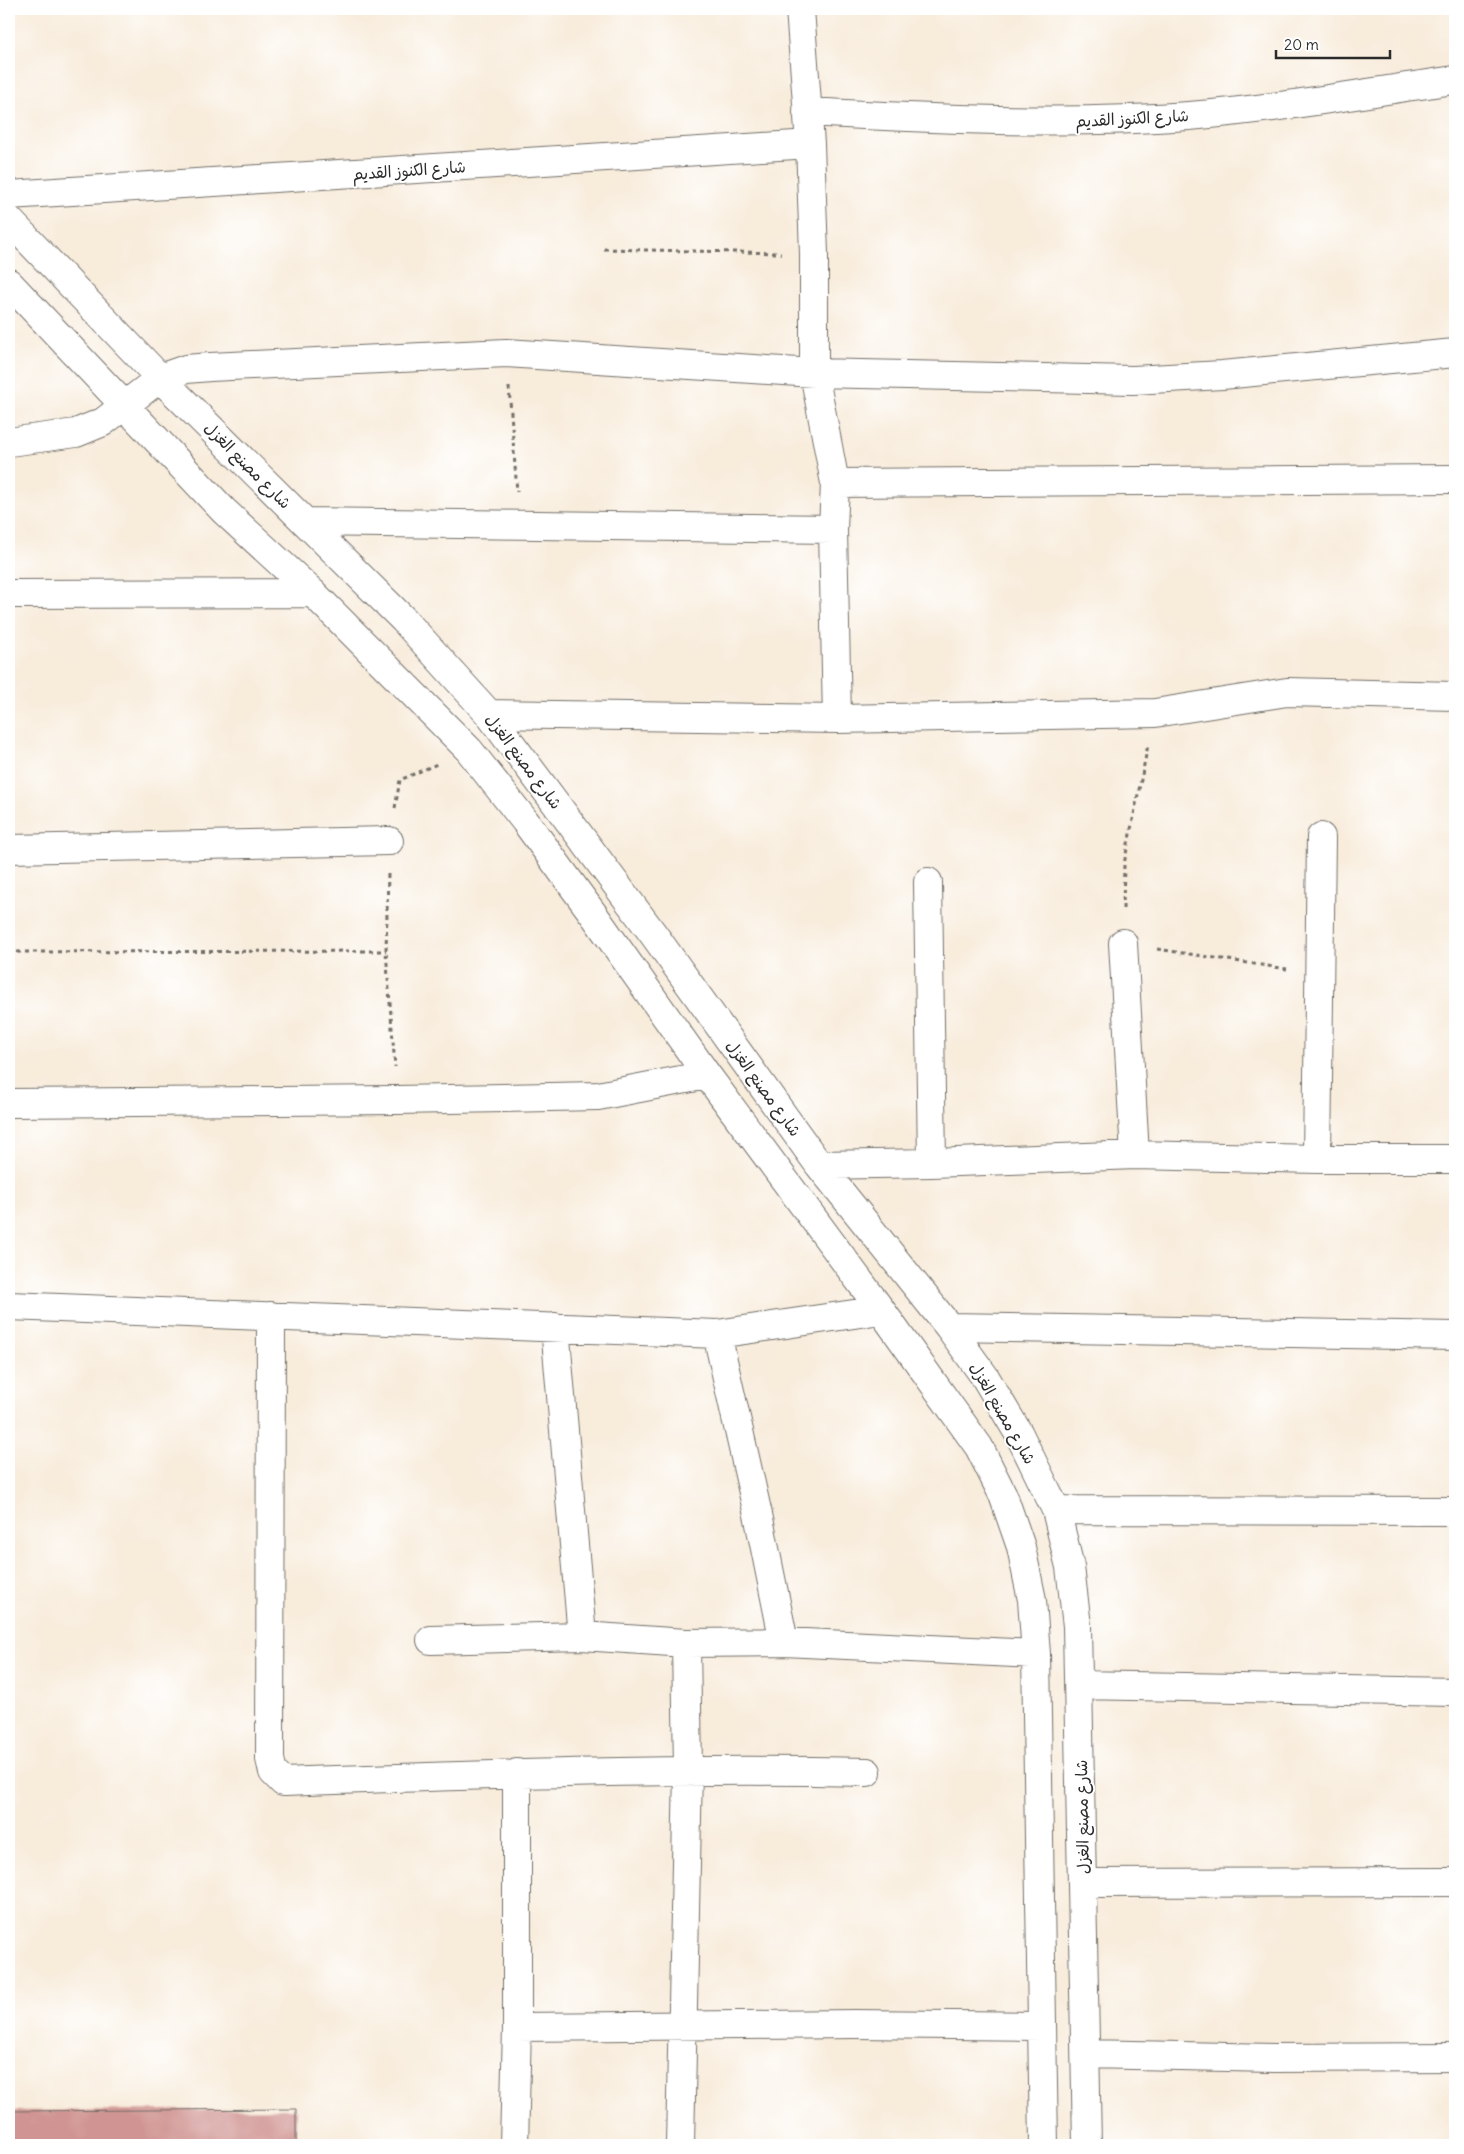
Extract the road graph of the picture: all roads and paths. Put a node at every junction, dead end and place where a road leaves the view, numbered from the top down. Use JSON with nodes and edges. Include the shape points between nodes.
{"nodes":[{"id":1,"x":800,"y":9,"type":"edge"},
{"id":2,"x":1455,"y":80,"type":"edge"},
{"id":3,"x":808,"y":112,"type":"junction"},
{"id":4,"x":810,"y":144,"type":"junction"},
{"id":5,"x":9,"y":196,"type":"edge"},
{"id":6,"x":9,"y":220,"type":"edge"},
{"id":7,"x":604,"y":250,"type":"dead end"},
{"id":8,"x":814,"y":254,"type":"junction"},
{"id":9,"x":9,"y":283,"type":"edge"},
{"id":10,"x":9,"y":310,"type":"edge"},
{"id":11,"x":36,"y":310,"type":"junction"},
{"id":12,"x":506,"y":354,"type":"junction"},
{"id":13,"x":1455,"y":354,"type":"edge"},
{"id":14,"x":814,"y":373,"type":"junction"},
{"id":15,"x":160,"y":378,"type":"junction"},
{"id":16,"x":125,"y":406,"type":"junction"},
{"id":17,"x":9,"y":442,"type":"edge"},
{"id":18,"x":1455,"y":479,"type":"edge"},
{"id":19,"x":835,"y":483,"type":"junction"},
{"id":20,"x":305,"y":522,"type":"junction"},
{"id":21,"x":519,"y":526,"type":"junction"},
{"id":22,"x":833,"y":529,"type":"junction"},
{"id":23,"x":313,"y":593,"type":"junction"},
{"id":24,"x":9,"y":594,"type":"edge"},
{"id":25,"x":1455,"y":696,"type":"edge"},
{"id":26,"x":1154,"y":713,"type":"junction"},
{"id":27,"x":489,"y":714,"type":"junction"},
{"id":28,"x":837,"y":719,"type":"junction"},
{"id":29,"x":469,"y":750,"type":"junction"},
{"id":30,"x":1321,"y":837,"type":"dead end"},
{"id":31,"x":389,"y":841,"type":"junction"},
{"id":32,"x":9,"y":849,"type":"edge"},
{"id":33,"x":928,"y":882,"type":"dead end"},
{"id":34,"x":1123,"y":943,"type":"junction"},
{"id":35,"x":386,"y":951,"type":"junction"},
{"id":36,"x":9,"y":952,"type":"edge"},
{"id":37,"x":1319,"y":974,"type":"junction"},
{"id":38,"x":707,"y":1075,"type":"junction"},
{"id":39,"x":397,"y":1100,"type":"junction"},
{"id":40,"x":9,"y":1103,"type":"edge"},
{"id":41,"x":1135,"y":1155,"type":"junction"},
{"id":42,"x":1317,"y":1159,"type":"junction"},
{"id":43,"x":1455,"y":1159,"type":"edge"},
{"id":44,"x":932,"y":1163,"type":"junction"},
{"id":45,"x":819,"y":1164,"type":"junction"},
{"id":46,"x":9,"y":1306,"type":"edge"},
{"id":47,"x":881,"y":1310,"type":"junction"},
{"id":48,"x":271,"y":1316,"type":"junction"},
{"id":49,"x":555,"y":1327,"type":"junction"},
{"id":50,"x":949,"y":1327,"type":"junction"},
{"id":51,"x":718,"y":1334,"type":"junction"},
{"id":52,"x":1455,"y":1336,"type":"edge"},
{"id":53,"x":1056,"y":1510,"type":"junction"},
{"id":54,"x":1455,"y":1511,"type":"edge"},
{"id":55,"x":582,"y":1636,"type":"junction"},
{"id":56,"x":431,"y":1640,"type":"dead end"},
{"id":57,"x":784,"y":1642,"type":"junction"},
{"id":58,"x":686,"y":1643,"type":"junction"},
{"id":59,"x":1036,"y":1654,"type":"junction"},
{"id":60,"x":1079,"y":1685,"type":"junction"},
{"id":61,"x":1455,"y":1692,"type":"edge"},
{"id":62,"x":688,"y":1770,"type":"junction"},
{"id":63,"x":867,"y":1772,"type":"dead end"},
{"id":64,"x":517,"y":1774,"type":"junction"},
{"id":65,"x":1455,"y":1882,"type":"edge"},
{"id":66,"x":1083,"y":1883,"type":"junction"},
{"id":67,"x":684,"y":2024,"type":"junction"},
{"id":68,"x":1042,"y":2026,"type":"junction"},
{"id":69,"x":517,"y":2027,"type":"junction"},
{"id":70,"x":1086,"y":2054,"type":"junction"},
{"id":71,"x":1455,"y":2057,"type":"edge"},
{"id":72,"x":514,"y":2145,"type":"edge"},
{"id":73,"x":680,"y":2145,"type":"edge"},
{"id":74,"x":1044,"y":2145,"type":"edge"},
{"id":75,"x":1087,"y":2145,"type":"edge"}],
"edges":[{"from":1,"to":3,"type":"street"},
{"from":2,"to":3,"type":"street","name":"شارع الكنوز القديم","via":[[1189,116],[935,119]]},
{"from":3,"to":4,"type":"street"},
{"from":4,"to":5,"type":"street","name":"شارع الكنوز القديم"},
{"from":4,"to":8,"type":"street"},
{"from":6,"to":15,"type":"street","name":"شارع مصنع الغزل"},
{"from":7,"to":8,"type":"path"},
{"from":8,"to":14,"type":"street"},
{"from":9,"to":11,"type":"street"},
{"from":10,"to":11,"type":"street"},
{"from":11,"to":16,"type":"street"},
{"from":12,"to":14,"type":"street"},
{"from":12,"to":15,"type":"street","via":[[210,367],[186,369]]},
{"from":12,"to":21,"type":"path"},
{"from":13,"to":14,"type":"street","via":[[1133,380]]},
{"from":14,"to":19,"type":"street"},
{"from":15,"to":16,"type":"street"},
{"from":15,"to":20,"type":"street","name":"شارع مصنع الغزل"},
{"from":16,"to":17,"type":"street","via":[[103,422],[76,433]]},
{"from":16,"to":23,"type":"street","via":[[224,511]]},
{"from":18,"to":19,"type":"street"},
{"from":19,"to":22,"type":"street"},
{"from":20,"to":21,"type":"street"},
{"from":20,"to":27,"type":"street","name":"شارع مصنع الغزل","via":[[404,620]]},
{"from":21,"to":22,"type":"street"},
{"from":22,"to":28,"type":"street"},
{"from":23,"to":24,"type":"street"},
{"from":23,"to":29,"type":"street"},
{"from":25,"to":26,"type":"street","via":[[1287,692]]},
{"from":26,"to":28,"type":"street"},
{"from":26,"to":34,"type":"path","via":[[1124,864]]},
{"from":27,"to":28,"type":"street"},
{"from":27,"to":45,"type":"street","name":"شارع مصنع الغزل"},
{"from":29,"to":31,"type":"path","via":[[400,780]]},
{"from":29,"to":38,"type":"street","via":[[526,821]]},
{"from":30,"to":37,"type":"street"},
{"from":31,"to":32,"type":"street"},
{"from":31,"to":35,"type":"path"},
{"from":33,"to":44,"type":"street"},
{"from":34,"to":37,"type":"path"},
{"from":34,"to":41,"type":"street"},
{"from":35,"to":36,"type":"path"},
{"from":35,"to":39,"type":"path"},
{"from":37,"to":42,"type":"street"},
{"from":38,"to":39,"type":"street","via":[[598,1096]]},
{"from":38,"to":47,"type":"street"},
{"from":39,"to":40,"type":"street"},
{"from":41,"to":42,"type":"street"},
{"from":41,"to":44,"type":"street"},
{"from":42,"to":43,"type":"street"},
{"from":44,"to":45,"type":"street"},
{"from":45,"to":50,"type":"street","name":"شارع مصنع الغزل"},
{"from":46,"to":48,"type":"street"},
{"from":47,"to":51,"type":"street"},
{"from":47,"to":59,"type":"street","via":[[979,1447],[1003,1496],[1023,1556],[1032,1600]]},
{"from":48,"to":49,"type":"street"},
{"from":48,"to":64,"type":"street","via":[[270,1759],[273,1772],[283,1782]]},
{"from":49,"to":51,"type":"street"},
{"from":49,"to":55,"type":"street"},
{"from":50,"to":52,"type":"street"},
{"from":50,"to":53,"type":"street","name":"شارع مصنع الغزل","via":[[990,1385],[1019,1434]]},
{"from":51,"to":57,"type":"street"},
{"from":53,"to":54,"type":"street"},
{"from":53,"to":60,"type":"street","name":"شارع مصنع الغزل","via":[[1070,1567]]},
{"from":55,"to":56,"type":"street"},
{"from":55,"to":58,"type":"street"},
{"from":57,"to":58,"type":"street"},
{"from":57,"to":59,"type":"street"},
{"from":58,"to":62,"type":"street"},
{"from":59,"to":68,"type":"street"},
{"from":60,"to":61,"type":"street"},
{"from":60,"to":66,"type":"street","name":"شارع مصنع الغزل"},
{"from":62,"to":63,"type":"street"},
{"from":62,"to":64,"type":"street"},
{"from":62,"to":67,"type":"street"},
{"from":64,"to":69,"type":"street"},
{"from":65,"to":66,"type":"street"},
{"from":66,"to":70,"type":"street","name":"شارع مصنع الغزل"},
{"from":67,"to":68,"type":"street"},
{"from":67,"to":69,"type":"street"},
{"from":67,"to":73,"type":"street"},
{"from":68,"to":74,"type":"street"},
{"from":69,"to":72,"type":"street"},
{"from":70,"to":71,"type":"street"},
{"from":70,"to":75,"type":"street","name":"شارع مصنع الغزل"}]}
